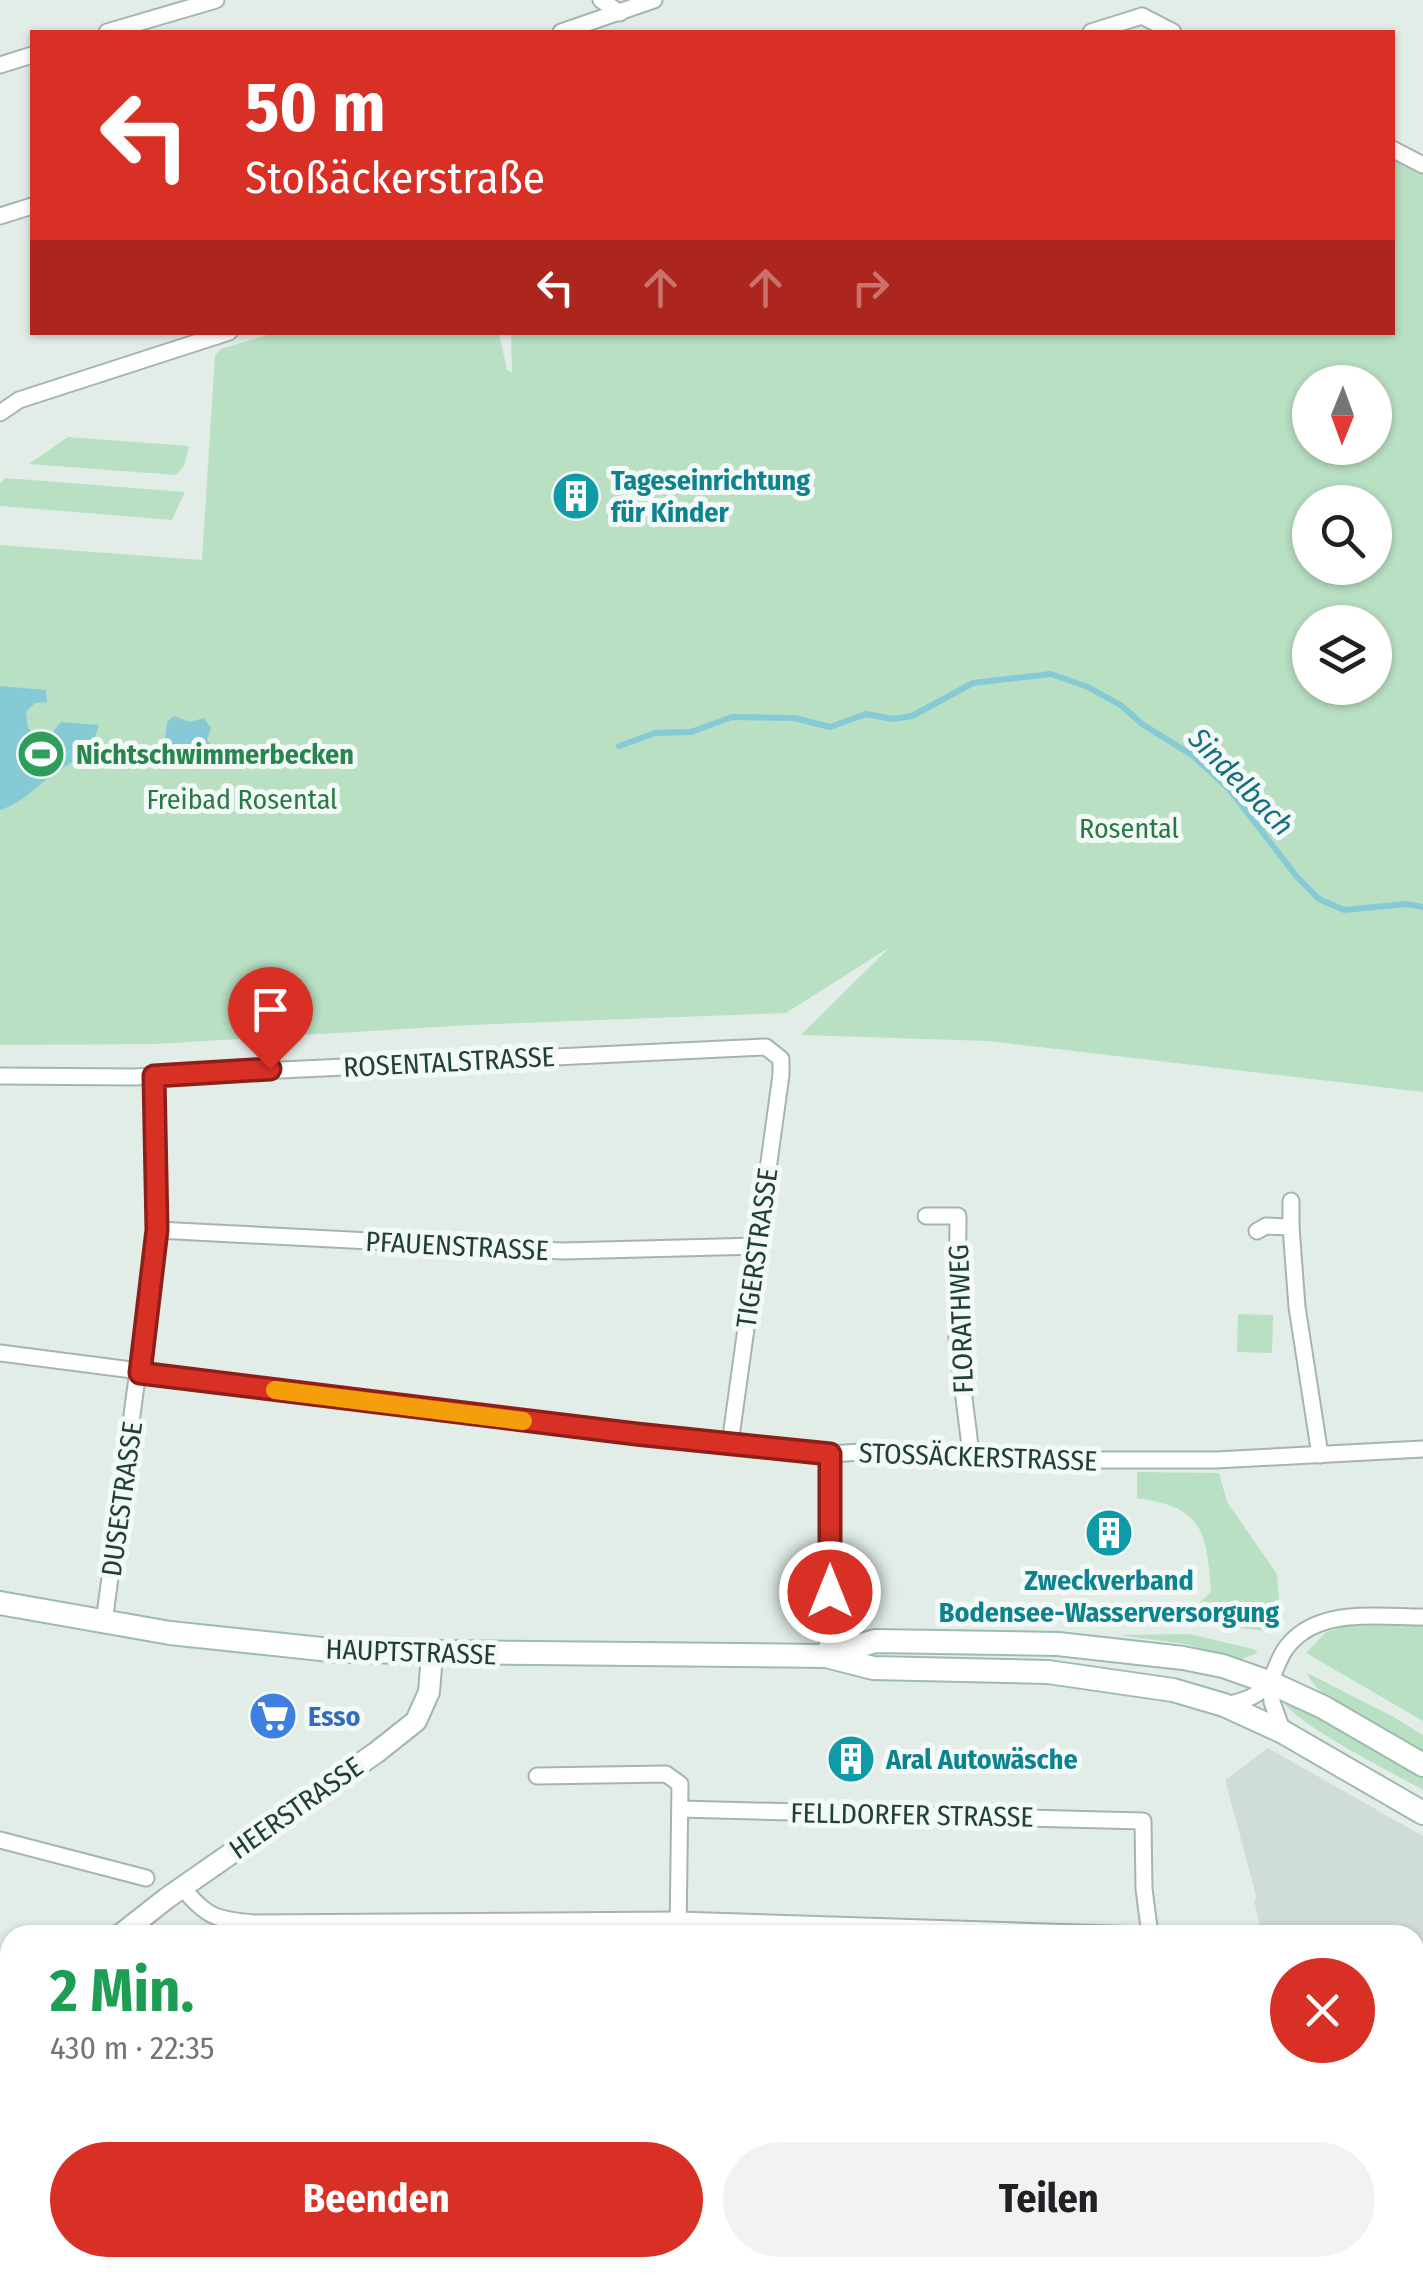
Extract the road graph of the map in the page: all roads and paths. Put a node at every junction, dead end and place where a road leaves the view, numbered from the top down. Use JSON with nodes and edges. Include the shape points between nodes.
{"nodes":[{"id":1,"x":216,"y":0,"type":"edge"},
{"id":2,"x":601,"y":0,"type":"edge"},
{"id":3,"x":654,"y":0,"type":"edge"},
{"id":4,"x":1144,"y":8,"type":"edge"},
{"id":5,"x":620,"y":14,"type":"junction"},
{"id":6,"x":115,"y":30,"type":"edge"},
{"id":7,"x":568,"y":30,"type":"edge"},
{"id":8,"x":1095,"y":30,"type":"edge"},
{"id":9,"x":1171,"y":30,"type":"edge"},
{"id":10,"x":30,"y":56,"type":"edge"},
{"id":11,"x":0,"y":65,"type":"edge"},
{"id":12,"x":1395,"y":151,"type":"edge"},
{"id":13,"x":1423,"y":165,"type":"edge"},
{"id":14,"x":30,"y":207,"type":"edge"},
{"id":15,"x":0,"y":216,"type":"edge"},
{"id":16,"x":220,"y":335,"type":"edge"},
{"id":17,"x":0,"y":413,"type":"edge"},
{"id":18,"x":776,"y":1052,"type":"joint"},
{"id":19,"x":0,"y":1076,"type":"edge"},
{"id":20,"x":154,"y":1076,"type":"junction"},
{"id":21,"x":1291,"y":1201,"type":"dead end"},
{"id":22,"x":926,"y":1216,"type":"dead end"},
{"id":23,"x":1292,"y":1227,"type":"junction"},
{"id":24,"x":157,"y":1230,"type":"junction"},
{"id":25,"x":1257,"y":1230,"type":"dead end"},
{"id":26,"x":758,"y":1246,"type":"junction"},
{"id":27,"x":0,"y":1353,"type":"edge"},
{"id":28,"x":140,"y":1373,"type":"junction"},
{"id":29,"x":730,"y":1444,"type":"junction"},
{"id":30,"x":1423,"y":1450,"type":"edge"},
{"id":31,"x":830,"y":1454,"type":"junction"},
{"id":32,"x":970,"y":1454,"type":"junction"},
{"id":33,"x":1320,"y":1456,"type":"junction"},
{"id":34,"x":0,"y":1603,"type":"edge"},
{"id":35,"x":1423,"y":1617,"type":"edge"},
{"id":36,"x":104,"y":1622,"type":"junction"},
{"id":37,"x":432,"y":1654,"type":"junction"},
{"id":38,"x":826,"y":1656,"type":"junction"},
{"id":39,"x":1183,"y":1658,"type":"junction"},
{"id":40,"x":1271,"y":1684,"type":"junction"},
{"id":41,"x":1174,"y":1690,"type":"junction"},
{"id":42,"x":1224,"y":1705,"type":"junction"},
{"id":43,"x":1283,"y":1732,"type":"junction"},
{"id":44,"x":1423,"y":1764,"type":"edge"},
{"id":45,"x":536,"y":1776,"type":"dead end"},
{"id":46,"x":680,"y":1808,"type":"junction"},
{"id":47,"x":1423,"y":1813,"type":"edge"},
{"id":48,"x":0,"y":1840,"type":"edge"},
{"id":49,"x":146,"y":1878,"type":"dead end"},
{"id":50,"x":182,"y":1887,"type":"junction"},
{"id":51,"x":133,"y":1925,"type":"edge"},
{"id":52,"x":456,"y":1925,"type":"edge"},
{"id":53,"x":678,"y":1925,"type":"edge"},
{"id":54,"x":1149,"y":1925,"type":"edge"}],
"edges":[{"from":1,"to":6,"type":"street"},
{"from":2,"to":5,"type":"street"},
{"from":3,"to":5,"type":"street"},
{"from":4,"to":8,"type":"street"},
{"from":4,"to":9,"type":"street"},
{"from":5,"to":7,"type":"street"},
{"from":10,"to":11,"type":"street"},
{"from":12,"to":13,"type":"street"},
{"from":14,"to":15,"type":"street"},
{"from":16,"to":17,"type":"street","via":[[19,400]]},
{"from":18,"to":20,"type":"street","name":"ROSENTALSTRASSE","via":[[766,1047]]},
{"from":18,"to":26,"type":"street","name":"TIGERSTRASSE","via":[[782,1075]]},
{"from":19,"to":20,"type":"street","name":"ROSENTALSTRASSE"},
{"from":20,"to":24,"type":"street","name":"DUSESTRASSE"},
{"from":21,"to":23,"type":"street"},
{"from":22,"to":32,"type":"street","name":"FLORATHWEG","via":[[958,1216],[957,1342]]},
{"from":23,"to":25,"type":"street"},
{"from":23,"to":33,"type":"street"},
{"from":24,"to":26,"type":"street","name":"PFAUENSTRASSE","via":[[564,1251]]},
{"from":24,"to":28,"type":"street","name":"DUSESTRASSE"},
{"from":26,"to":29,"type":"street","name":"TIGERSTRASSE"},
{"from":27,"to":28,"type":"street","name":"STOSSÄCKERSTRASSE"},
{"from":28,"to":29,"type":"street","name":"STOSSÄCKERSTRASSE"},
{"from":28,"to":36,"type":"street","name":"DUSESTRASSE"},
{"from":29,"to":31,"type":"street","name":"STOSSÄCKERSTRASSE"},
{"from":30,"to":33,"type":"street","name":"STOSSÄCKERSTRASSE"},
{"from":31,"to":32,"type":"street","name":"STOSSÄCKERSTRASSE"},
{"from":31,"to":38,"type":"street"},
{"from":32,"to":33,"type":"street","name":"STOSSÄCKERSTRASSE","via":[[1092,1460]]},
{"from":34,"to":36,"type":"main road","name":"HAUPTSTRASSE"},
{"from":35,"to":40,"type":"street","via":[[1355,1617],[1316,1626],[1291,1644]]},
{"from":36,"to":37,"type":"main road","name":"HAUPTSTRASSE","via":[[267,1644]]},
{"from":37,"to":38,"type":"main road","name":"HAUPTSTRASSE"},
{"from":37,"to":50,"type":"street","name":"HEERSTRASSE","via":[[429,1692],[416,1721]]},
{"from":38,"to":39,"type":"main road","name":"HAUPTSTRASSE","via":[[875,1641],[1058,1644]]},
{"from":38,"to":41,"type":"main road","name":"HAUPTSTRASSE","via":[[874,1668],[1048,1672]]},
{"from":39,"to":40,"type":"main road","name":"HAUPTSTRASSE"},
{"from":39,"to":41,"type":"main road","via":[[1185,1681]]},
{"from":40,"to":42,"type":"street"},
{"from":40,"to":43,"type":"street"},
{"from":40,"to":44,"type":"main road","name":"HAUPTSTRASSE"},
{"from":41,"to":42,"type":"main road","name":"HAUPTSTRASSE"},
{"from":42,"to":43,"type":"main road","name":"HAUPTSTRASSE"},
{"from":43,"to":47,"type":"main road","name":"HAUPTSTRASSE"},
{"from":45,"to":46,"type":"street","via":[[666,1774],[680,1784]]},
{"from":46,"to":53,"type":"street"},
{"from":46,"to":54,"type":"street","name":"FELLDORFER STRASSE","via":[[1144,1821]]},
{"from":48,"to":49,"type":"street"},
{"from":50,"to":51,"type":"street","name":"HEERSTRASSE"},
{"from":50,"to":52,"type":"street","via":[[200,1908],[234,1922]]}]}
